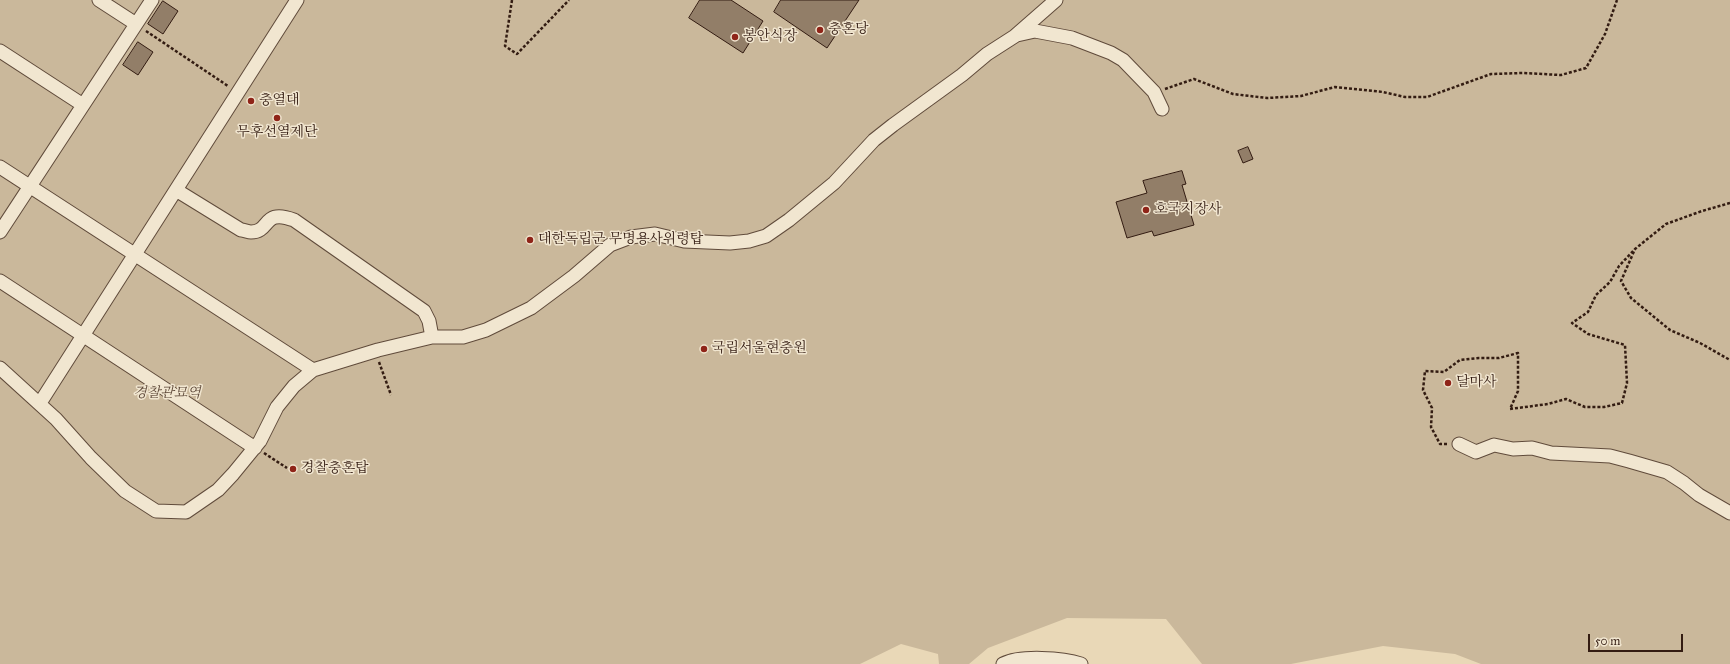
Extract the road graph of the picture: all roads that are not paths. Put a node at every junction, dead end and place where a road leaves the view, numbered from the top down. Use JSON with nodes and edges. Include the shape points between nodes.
{"nodes":[{"id":1,"x":99,"y":0,"type":"edge"},
{"id":2,"x":152,"y":0,"type":"edge"},
{"id":3,"x":297,"y":0,"type":"edge"},
{"id":4,"x":1056,"y":0,"type":"edge"},
{"id":5,"x":136,"y":24,"type":"junction"},
{"id":6,"x":1015,"y":36,"type":"junction"},
{"id":7,"x":0,"y":50,"type":"edge"},
{"id":8,"x":83,"y":105,"type":"junction"},
{"id":9,"x":1162,"y":109,"type":"dead end"},
{"id":10,"x":0,"y":167,"type":"edge"},
{"id":11,"x":30,"y":186,"type":"junction"},
{"id":12,"x":176,"y":190,"type":"junction"},
{"id":13,"x":0,"y":232,"type":"edge"},
{"id":14,"x":135,"y":254,"type":"junction"},
{"id":15,"x":0,"y":281,"type":"edge"},
{"id":16,"x":83,"y":335,"type":"junction"},
{"id":17,"x":432,"y":337,"type":"junction"},
{"id":18,"x":0,"y":368,"type":"edge"},
{"id":19,"x":313,"y":370,"type":"junction"},
{"id":20,"x":40,"y":403,"type":"junction"},
{"id":21,"x":1459,"y":444,"type":"road end"},
{"id":22,"x":255,"y":448,"type":"junction"},
{"id":23,"x":1730,"y":513,"type":"edge"},
{"id":24,"x":1003,"y":664,"type":"edge"},
{"id":25,"x":1081,"y":664,"type":"edge"}],
"edges":[{"from":1,"to":5,"type":"street"},
{"from":2,"to":5,"type":"street"},
{"from":3,"to":12,"type":"street"},
{"from":4,"to":6,"type":"street"},
{"from":5,"to":8,"type":"street"},
{"from":6,"to":9,"type":"street","via":[[1035,31],[1072,38],[1104,50],[1123,60],[1154,92]]},
{"from":6,"to":17,"type":"street","via":[[987,54],[874,140],[834,183],[766,236],[730,243],[684,241],[655,234],[632,237],[610,245],[554,292],[532,308],[512,318],[463,337]]},
{"from":7,"to":8,"type":"street"},
{"from":8,"to":11,"type":"street"},
{"from":10,"to":11,"type":"street"},
{"from":11,"to":13,"type":"street"},
{"from":11,"to":14,"type":"street"},
{"from":12,"to":14,"type":"street"},
{"from":12,"to":17,"type":"street","via":[[241,230],[252,232],[261,228],[270,217],[284,216],[294,220],[424,311],[430,321]]},
{"from":14,"to":16,"type":"street"},
{"from":14,"to":19,"type":"street"},
{"from":15,"to":16,"type":"street"},
{"from":16,"to":20,"type":"street"},
{"from":16,"to":22,"type":"street"},
{"from":17,"to":19,"type":"street"},
{"from":18,"to":20,"type":"street"},
{"from":19,"to":22,"type":"street","via":[[294,386],[277,407]]},
{"from":20,"to":22,"type":"street","via":[[125,492],[156,511],[186,512],[218,490]]},
{"from":21,"to":23,"type":"street","via":[[1476,452],[1494,445],[1513,449],[1532,448],[1551,453],[1610,456],[1667,472]]},
{"from":24,"to":25,"type":"street","via":[[1039,658]]}]}
